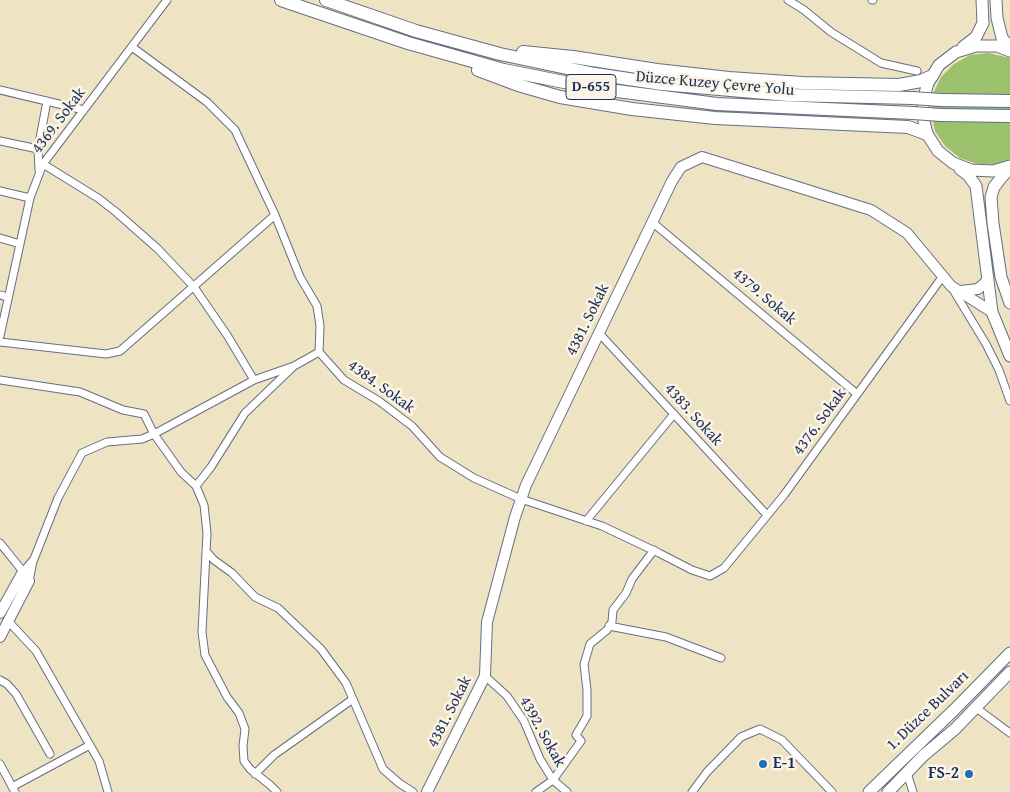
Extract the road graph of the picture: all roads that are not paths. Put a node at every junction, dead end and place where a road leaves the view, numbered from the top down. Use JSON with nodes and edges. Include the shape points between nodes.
{"nodes":[{"id":1,"x":167,"y":0,"type":"edge"},
{"id":2,"x":281,"y":0,"type":"edge"},
{"id":3,"x":326,"y":0,"type":"edge"},
{"id":4,"x":788,"y":0,"type":"edge"},
{"id":5,"x":982,"y":0,"type":"edge"},
{"id":6,"x":996,"y":0,"type":"edge"},
{"id":7,"x":416,"y":31,"type":"junction"},
{"id":8,"x":408,"y":43,"type":"junction"},
{"id":9,"x":132,"y":47,"type":"junction"},
{"id":10,"x":1010,"y":47,"type":"edge"},
{"id":11,"x":1010,"y":51,"type":"edge"},
{"id":12,"x":956,"y":52,"type":"junction"},
{"id":13,"x":917,"y":71,"type":"dead end"},
{"id":14,"x":932,"y":76,"type":"junction"},
{"id":15,"x":0,"y":90,"type":"edge"},
{"id":16,"x":47,"y":101,"type":"junction"},
{"id":17,"x":1010,"y":101,"type":"edge"},
{"id":18,"x":84,"y":110,"type":"junction"},
{"id":19,"x":1010,"y":116,"type":"edge"},
{"id":20,"x":927,"y":134,"type":"junction"},
{"id":21,"x":0,"y":141,"type":"edge"},
{"id":22,"x":38,"y":149,"type":"junction"},
{"id":23,"x":953,"y":163,"type":"junction"},
{"id":24,"x":43,"y":164,"type":"junction"},
{"id":25,"x":1010,"y":167,"type":"edge"},
{"id":26,"x":40,"y":172,"type":"junction"},
{"id":27,"x":0,"y":192,"type":"edge"},
{"id":28,"x":30,"y":198,"type":"junction"},
{"id":29,"x":275,"y":215,"type":"junction"},
{"id":30,"x":652,"y":222,"type":"junction"},
{"id":31,"x":0,"y":238,"type":"edge"},
{"id":32,"x":20,"y":244,"type":"junction"},
{"id":33,"x":943,"y":276,"type":"junction"},
{"id":34,"x":988,"y":281,"type":"junction"},
{"id":35,"x":194,"y":286,"type":"junction"},
{"id":36,"x":951,"y":286,"type":"junction"},
{"id":37,"x":961,"y":291,"type":"junction"},
{"id":38,"x":0,"y":295,"type":"edge"},
{"id":39,"x":8,"y":297,"type":"junction"},
{"id":40,"x":1010,"y":302,"type":"edge"},
{"id":41,"x":992,"y":312,"type":"junction"},
{"id":42,"x":599,"y":333,"type":"junction"},
{"id":43,"x":0,"y":336,"type":"edge"},
{"id":44,"x":0,"y":342,"type":"edge"},
{"id":45,"x":319,"y":352,"type":"junction"},
{"id":46,"x":1010,"y":356,"type":"edge"},
{"id":47,"x":294,"y":366,"type":"junction"},
{"id":48,"x":0,"y":380,"type":"edge"},
{"id":49,"x":254,"y":380,"type":"junction"},
{"id":50,"x":857,"y":394,"type":"junction"},
{"id":51,"x":1010,"y":401,"type":"edge"},
{"id":52,"x":674,"y":414,"type":"junction"},
{"id":53,"x":154,"y":434,"type":"junction"},
{"id":54,"x":196,"y":486,"type":"junction"},
{"id":55,"x":521,"y":499,"type":"junction"},
{"id":56,"x":768,"y":515,"type":"junction"},
{"id":57,"x":586,"y":521,"type":"junction"},
{"id":58,"x":0,"y":543,"type":"edge"},
{"id":59,"x":654,"y":550,"type":"junction"},
{"id":60,"x":206,"y":551,"type":"junction"},
{"id":61,"x":26,"y":576,"type":"junction"},
{"id":62,"x":710,"y":576,"type":"joint"},
{"id":63,"x":0,"y":613,"type":"edge"},
{"id":64,"x":8,"y":621,"type":"junction"},
{"id":65,"x":609,"y":626,"type":"junction"},
{"id":66,"x":0,"y":637,"type":"edge"},
{"id":67,"x":1010,"y":653,"type":"edge"},
{"id":68,"x":721,"y":658,"type":"dead end"},
{"id":69,"x":1010,"y":672,"type":"edge"},
{"id":70,"x":485,"y":676,"type":"junction"},
{"id":71,"x":0,"y":680,"type":"edge"},
{"id":72,"x":353,"y":698,"type":"junction"},
{"id":73,"x":976,"y":708,"type":"junction"},
{"id":74,"x":1010,"y":733,"type":"edge"},
{"id":75,"x":90,"y":745,"type":"junction"},
{"id":76,"x":50,"y":754,"type":"dead end"},
{"id":77,"x":0,"y":764,"type":"edge"},
{"id":78,"x":907,"y":773,"type":"junction"},
{"id":79,"x":255,"y":774,"type":"junction"},
{"id":80,"x":553,"y":780,"type":"junction"},
{"id":81,"x":14,"y":790,"type":"edge"},
{"id":82,"x":108,"y":792,"type":"edge"},
{"id":83,"x":277,"y":792,"type":"edge"},
{"id":84,"x":413,"y":792,"type":"edge"},
{"id":85,"x":427,"y":792,"type":"edge"},
{"id":86,"x":536,"y":792,"type":"edge"},
{"id":87,"x":554,"y":792,"type":"edge"},
{"id":88,"x":567,"y":792,"type":"edge"},
{"id":89,"x":692,"y":792,"type":"edge"},
{"id":90,"x":832,"y":792,"type":"edge"},
{"id":91,"x":869,"y":792,"type":"edge"},
{"id":92,"x":888,"y":792,"type":"edge"},
{"id":93,"x":913,"y":792,"type":"edge"}],
"edges":[{"from":1,"to":9,"type":"street","name":"4369. Sokak"},
{"from":2,"to":8,"type":"highway","name":"Düzce Kuzey Çevre Yolu","number":"D-655"},
{"from":3,"to":7,"type":"highway","name":"Düzce Kuzey Çevre Yolu","number":"D-655"},
{"from":4,"to":13,"type":"street","via":[[831,32],[881,62]]},
{"from":5,"to":12,"type":"main road","via":[[983,23],[976,37]]},
{"from":6,"to":10,"type":"main road","via":[[1002,38]]},
{"from":7,"to":14,"type":"highway","via":[[515,51],[729,78],[899,85]]},
{"from":7,"to":17,"type":"highway","name":"Düzce Kuzey Çevre Yolu","number":"D-655","bridge":true,"via":[[500,54],[662,84],[788,95]]},
{"from":8,"to":19,"type":"highway","name":"Düzce Kuzey Çevre Yolu","number":"D-655","bridge":true,"via":[[504,70],[663,98],[717,104]]},
{"from":8,"to":20,"type":"highway","via":[[518,85],[560,97],[714,118],[908,127]]},
{"from":9,"to":18,"type":"street","name":"4369. Sokak"},
{"from":9,"to":29,"type":"street","via":[[207,102],[235,130]]},
{"from":11,"to":12,"type":"main road","via":[[997,46],[976,46]]},
{"from":12,"to":14,"type":"main road","via":[[939,65]]},
{"from":14,"to":20,"type":"main road","via":[[923,100]]},
{"from":15,"to":16,"type":"street"},
{"from":16,"to":18,"type":"street"},
{"from":16,"to":22,"type":"street"},
{"from":18,"to":24,"type":"street","name":"4369. Sokak"},
{"from":20,"to":23,"type":"main road","via":[[938,151]]},
{"from":21,"to":22,"type":"street"},
{"from":22,"to":26,"type":"street"},
{"from":23,"to":25,"type":"main road","via":[[971,170],[993,172]]},
{"from":23,"to":34,"type":"main road","via":[[976,186]]},
{"from":24,"to":26,"type":"street","name":"4369. Sokak"},
{"from":24,"to":35,"type":"street","via":[[116,212]]},
{"from":25,"to":40,"type":"main road","via":[[994,187],[991,197],[1001,277]]},
{"from":26,"to":28,"type":"street","name":"4369. Sokak"},
{"from":27,"to":28,"type":"street"},
{"from":28,"to":32,"type":"street","name":"4369. Sokak"},
{"from":29,"to":35,"type":"street"},
{"from":29,"to":45,"type":"street","via":[[300,277],[318,306]]},
{"from":30,"to":33,"type":"street","name":"4381. Sokak","via":[[681,167],[702,158],[871,210],[906,233]]},
{"from":30,"to":42,"type":"street","name":"4381. Sokak"},
{"from":30,"to":50,"type":"street","name":"4379. Sokak"},
{"from":31,"to":32,"type":"street"},
{"from":32,"to":39,"type":"street","name":"4369. Sokak"},
{"from":33,"to":36,"type":"street","name":"4381. Sokak"},
{"from":33,"to":50,"type":"street","name":"4376. Sokak"},
{"from":34,"to":37,"type":"street","via":[[978,289]]},
{"from":34,"to":41,"type":"main road"},
{"from":35,"to":44,"type":"street","via":[[120,352],[106,354]]},
{"from":35,"to":49,"type":"street"},
{"from":36,"to":37,"type":"street","name":"4381. Sokak"},
{"from":36,"to":51,"type":"street","via":[[986,344]]},
{"from":37,"to":41,"type":"street","name":"4381. Sokak"},
{"from":38,"to":39,"type":"street"},
{"from":39,"to":43,"type":"street","name":"4369. Sokak"},
{"from":41,"to":46,"type":"main road"},
{"from":42,"to":52,"type":"street","name":"4383. Sokak"},
{"from":42,"to":55,"type":"street","name":"4381. Sokak"},
{"from":45,"to":47,"type":"street"},
{"from":45,"to":55,"type":"street","name":"4384. Sokak","via":[[344,380],[412,426],[440,457],[474,478]]},
{"from":47,"to":49,"type":"street"},
{"from":47,"to":54,"type":"street","via":[[245,413]]},
{"from":48,"to":53,"type":"street","via":[[80,392],[123,410],[144,414]]},
{"from":49,"to":53,"type":"street"},
{"from":50,"to":56,"type":"street","name":"4376. Sokak"},
{"from":52,"to":56,"type":"street","name":"4383. Sokak"},
{"from":52,"to":57,"type":"street"},
{"from":53,"to":54,"type":"street","via":[[181,472]]},
{"from":53,"to":61,"type":"street","via":[[142,439],[107,442],[82,453],[58,498]]},
{"from":54,"to":60,"type":"street","via":[[204,505]]},
{"from":55,"to":57,"type":"street","name":"4384. Sokak"},
{"from":55,"to":70,"type":"street","name":"4381. Sokak","via":[[487,622]]},
{"from":56,"to":62,"type":"street","name":"4376. Sokak","via":[[724,568]]},
{"from":57,"to":59,"type":"street","name":"4384. Sokak"},
{"from":58,"to":61,"type":"street"},
{"from":59,"to":62,"type":"street","name":"4384. Sokak"},
{"from":59,"to":65,"type":"street","via":[[613,610]]},
{"from":60,"to":72,"type":"street","via":[[255,598],[278,608],[321,649]]},
{"from":60,"to":79,"type":"street","via":[[202,632],[206,655],[227,697],[239,713],[245,729],[244,761]]},
{"from":61,"to":63,"type":"street"},
{"from":61,"to":64,"type":"street"},
{"from":64,"to":66,"type":"street"},
{"from":64,"to":75,"type":"street","via":[[36,652]]},
{"from":65,"to":68,"type":"street","via":[[666,637]]},
{"from":65,"to":80,"type":"street","via":[[590,644],[584,664],[587,716],[576,735],[581,741]]},
{"from":67,"to":91,"type":"main road","name":"1. Düzce Bulvarı"},
{"from":69,"to":73,"type":"main road","name":"1. Düzce Bulvarı"},
{"from":70,"to":80,"type":"street","name":"4392. Sokak","via":[[507,696],[524,721],[540,760]]},
{"from":70,"to":85,"type":"street","name":"4381. Sokak"},
{"from":71,"to":76,"type":"street","via":[[16,694]]},
{"from":72,"to":79,"type":"street","via":[[274,755]]},
{"from":72,"to":84,"type":"street","via":[[383,769]]},
{"from":73,"to":74,"type":"street"},
{"from":73,"to":78,"type":"main road","name":"1. Düzce Bulvarı"},
{"from":75,"to":81,"type":"street"},
{"from":75,"to":82,"type":"street","via":[[99,761]]},
{"from":77,"to":81,"type":"street"},
{"from":78,"to":92,"type":"main road","name":"1. Düzce Bulvarı"},
{"from":78,"to":93,"type":"street"},
{"from":79,"to":83,"type":"street"},
{"from":80,"to":86,"type":"street"},
{"from":80,"to":87,"type":"street"},
{"from":80,"to":88,"type":"street"},
{"from":89,"to":90,"type":"street","via":[[742,737],[760,729],[782,740]]}]}
